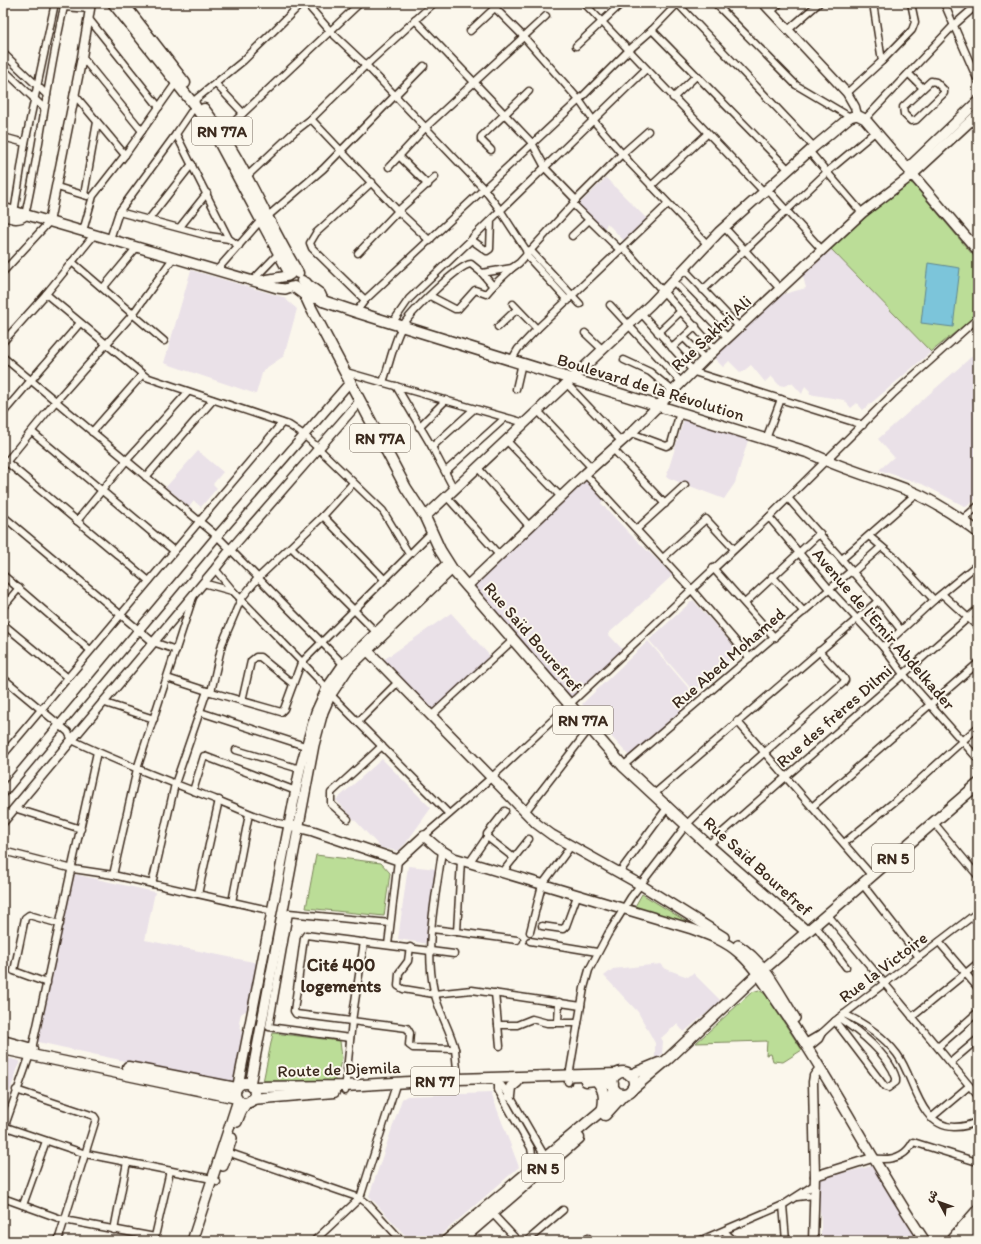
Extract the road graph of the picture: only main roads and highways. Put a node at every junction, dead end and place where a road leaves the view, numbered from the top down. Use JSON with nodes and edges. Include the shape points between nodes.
{"nodes":[{"id":1,"x":113,"y":3,"type":"edge"},
{"id":2,"x":123,"y":3,"type":"edge"},
{"id":3,"x":178,"y":80,"type":"junction"},
{"id":4,"x":978,"y":101,"type":"edge"},
{"id":5,"x":978,"y":114,"type":"edge"},
{"id":6,"x":910,"y":171,"type":"junction"},
{"id":7,"x":3,"y":208,"type":"edge"},
{"id":8,"x":3,"y":215,"type":"edge"},
{"id":9,"x":14,"y":215,"type":"junction"},
{"id":10,"x":978,"y":251,"type":"edge"},
{"id":11,"x":298,"y":282,"type":"junction"},
{"id":12,"x":569,"y":381,"type":"junction"},
{"id":13,"x":658,"y":407,"type":"junction"},
{"id":14,"x":425,"y":518,"type":"junction"},
{"id":15,"x":978,"y":532,"type":"edge"},
{"id":16,"x":450,"y":566,"type":"junction"},
{"id":17,"x":467,"y":586,"type":"junction"},
{"id":18,"x":368,"y":651,"type":"junction"},
{"id":19,"x":346,"y":667,"type":"junction"},
{"id":20,"x":329,"y":692,"type":"junction"},
{"id":21,"x":978,"y":784,"type":"edge"},
{"id":22,"x":294,"y":826,"type":"junction"},
{"id":23,"x":811,"y":928,"type":"junction"},
{"id":24,"x":761,"y":972,"type":"junction"},
{"id":25,"x":3,"y":1041,"type":"edge"},
{"id":26,"x":3,"y":1048,"type":"edge"},
{"id":27,"x":30,"y":1052,"type":"junction"},
{"id":28,"x":668,"y":1059,"type":"junction"},
{"id":29,"x":617,"y":1074,"type":"junction"},
{"id":30,"x":630,"y":1075,"type":"junction"},
{"id":31,"x":568,"y":1078,"type":"junction"},
{"id":32,"x":496,"y":1080,"type":"junction"},
{"id":33,"x":596,"y":1080,"type":"junction"},
{"id":34,"x":517,"y":1082,"type":"junction"},
{"id":35,"x":251,"y":1086,"type":"junction"},
{"id":36,"x":395,"y":1086,"type":"junction"},
{"id":37,"x":614,"y":1086,"type":"junction"},
{"id":38,"x":237,"y":1087,"type":"junction"},
{"id":39,"x":345,"y":1088,"type":"junction"},
{"id":40,"x":628,"y":1092,"type":"junction"},
{"id":41,"x":510,"y":1096,"type":"road end"},
{"id":42,"x":244,"y":1100,"type":"junction"},
{"id":43,"x":603,"y":1108,"type":"junction"},
{"id":44,"x":574,"y":1138,"type":"junction"},
{"id":45,"x":546,"y":1161,"type":"junction"},
{"id":46,"x":214,"y":1180,"type":"junction"},
{"id":47,"x":192,"y":1241,"type":"edge"},
{"id":48,"x":198,"y":1241,"type":"edge"},
{"id":49,"x":446,"y":1241,"type":"edge"},
{"id":50,"x":460,"y":1241,"type":"edge"},
{"id":51,"x":925,"y":1241,"type":"edge"}],
"edges":[{"from":1,"to":3,"type":"main road"},
{"from":2,"to":3,"type":"main road","number":"RN 77A"},
{"from":3,"to":11,"type":"main road","number":"RN 77A","via":[[219,135]]},
{"from":4,"to":6,"type":"main road"},
{"from":5,"to":6,"type":"main road"},
{"from":6,"to":10,"type":"main road"},
{"from":6,"to":12,"type":"main road","via":[[876,130],[857,117],[811,149],[724,227],[673,282]]},
{"from":6,"to":13,"type":"main road","name":"Rue Sakhri Ali","via":[[715,349]]},
{"from":7,"to":9,"type":"main road"},
{"from":8,"to":9,"type":"main road"},
{"from":9,"to":11,"type":"main road","via":[[20,219],[25,215],[255,281]]},
{"from":11,"to":12,"type":"main road","name":"Boulevard de la Révolution","via":[[323,301],[522,363]]},
{"from":11,"to":14,"type":"main road","name":"Rue Saïd Bourefref","number":"RN 77A","via":[[406,488]]},
{"from":12,"to":13,"type":"main road","name":"Boulevard de la Révolution"},
{"from":12,"to":14,"type":"main road"},
{"from":13,"to":15,"type":"main road","name":"Boulevard de la Révolution","via":[[810,453],[916,494]]},
{"from":13,"to":17,"type":"main road","name":"Rue Sakhri Ali"},
{"from":14,"to":16,"type":"main road","name":"Rue Saïd Bourefref","number":"RN 77A"},
{"from":16,"to":17,"type":"main road","name":"Rue Saïd Bourefref","number":"RN 77A"},
{"from":16,"to":18,"type":"main road"},
{"from":16,"to":19,"type":"main road","via":[[377,633]]},
{"from":17,"to":23,"type":"main road","name":"Rue Saïd Bourefref","number":"RN 77A","via":[[623,766],[708,845]]},
{"from":18,"to":19,"type":"main road"},
{"from":18,"to":24,"type":"main road","via":[[491,778],[552,835],[641,885],[741,947]]},
{"from":19,"to":20,"type":"main road"},
{"from":20,"to":22,"type":"main road"},
{"from":20,"to":22,"type":"main road","via":[[316,712],[305,746],[296,792]]},
{"from":21,"to":23,"type":"main road","number":"RN 5"},
{"from":22,"to":24,"type":"main road","via":[[398,860],[424,836],[442,851],[465,862],[692,929],[720,940]]},
{"from":22,"to":35,"type":"main road"},
{"from":22,"to":38,"type":"main road","via":[[288,837]]},
{"from":23,"to":24,"type":"main road","number":"RN 5"},
{"from":24,"to":28,"type":"main road","number":"RN 5"},
{"from":24,"to":51,"type":"main road","via":[[809,1046],[872,1158]]},
{"from":25,"to":27,"type":"main road"},
{"from":26,"to":27,"type":"main road"},
{"from":27,"to":38,"type":"main road"},
{"from":27,"to":42,"type":"main road","name":"Route de Djemila"},
{"from":28,"to":30,"type":"main road","number":"RN 5"},
{"from":28,"to":40,"type":"main road","number":"RN 5"},
{"from":29,"to":30,"type":"main road","via":[[625,1072]]},
{"from":29,"to":31,"type":"main road","name":"Route de Djemila","number":"RN 77"},
{"from":29,"to":37,"type":"main road"},
{"from":30,"to":40,"type":"main road","via":[[634,1082]]},
{"from":31,"to":32,"type":"main road","name":"Route de Djemila","number":"RN 77"},
{"from":31,"to":33,"type":"main road","name":"Route de Djemila","number":"RN 77"},
{"from":31,"to":34,"type":"main road","name":"Route de Djemila","number":"RN 77"},
{"from":32,"to":34,"type":"main road","name":"Route de Djemila","number":"RN 77"},
{"from":32,"to":36,"type":"main road","name":"Route de Djemila","number":"RN 77"},
{"from":32,"to":36,"type":"main road","name":"Route de Djemila","number":"RN 77","via":[[458,1079]]},
{"from":33,"to":37,"type":"main road","name":"Route de Djemila","number":"RN 77"},
{"from":33,"to":43,"type":"main road","via":[[604,1094]]},
{"from":34,"to":41,"type":"main road","via":[[511,1087]]},
{"from":35,"to":38,"type":"main road","via":[[244,1083]]},
{"from":35,"to":39,"type":"main road","name":"Route de Djemila","number":"RN 77"},
{"from":35,"to":42,"type":"main road","via":[[254,1093]]},
{"from":36,"to":39,"type":"main road","name":"Route de Djemila","number":"RN 77"},
{"from":37,"to":40,"type":"main road","via":[[619,1093]]},
{"from":37,"to":43,"type":"main road","number":"RN 5","via":[[610,1100]]},
{"from":38,"to":42,"type":"main road","via":[[235,1094]]},
{"from":39,"to":42,"type":"main road","name":"Route de Djemila","number":"RN 77"},
{"from":40,"to":44,"type":"main road","number":"RN 5","via":[[602,1118]]},
{"from":42,"to":46,"type":"main road"},
{"from":42,"to":46,"type":"main road","via":[[227,1152]]},
{"from":43,"to":44,"type":"main road","number":"RN 5"},
{"from":44,"to":45,"type":"main road","number":"RN 5"},
{"from":45,"to":49,"type":"main road","number":"RN 5","via":[[534,1166]]},
{"from":45,"to":50,"type":"main road","number":"RN 5"},
{"from":46,"to":47,"type":"main road"},
{"from":46,"to":48,"type":"main road"}]}
